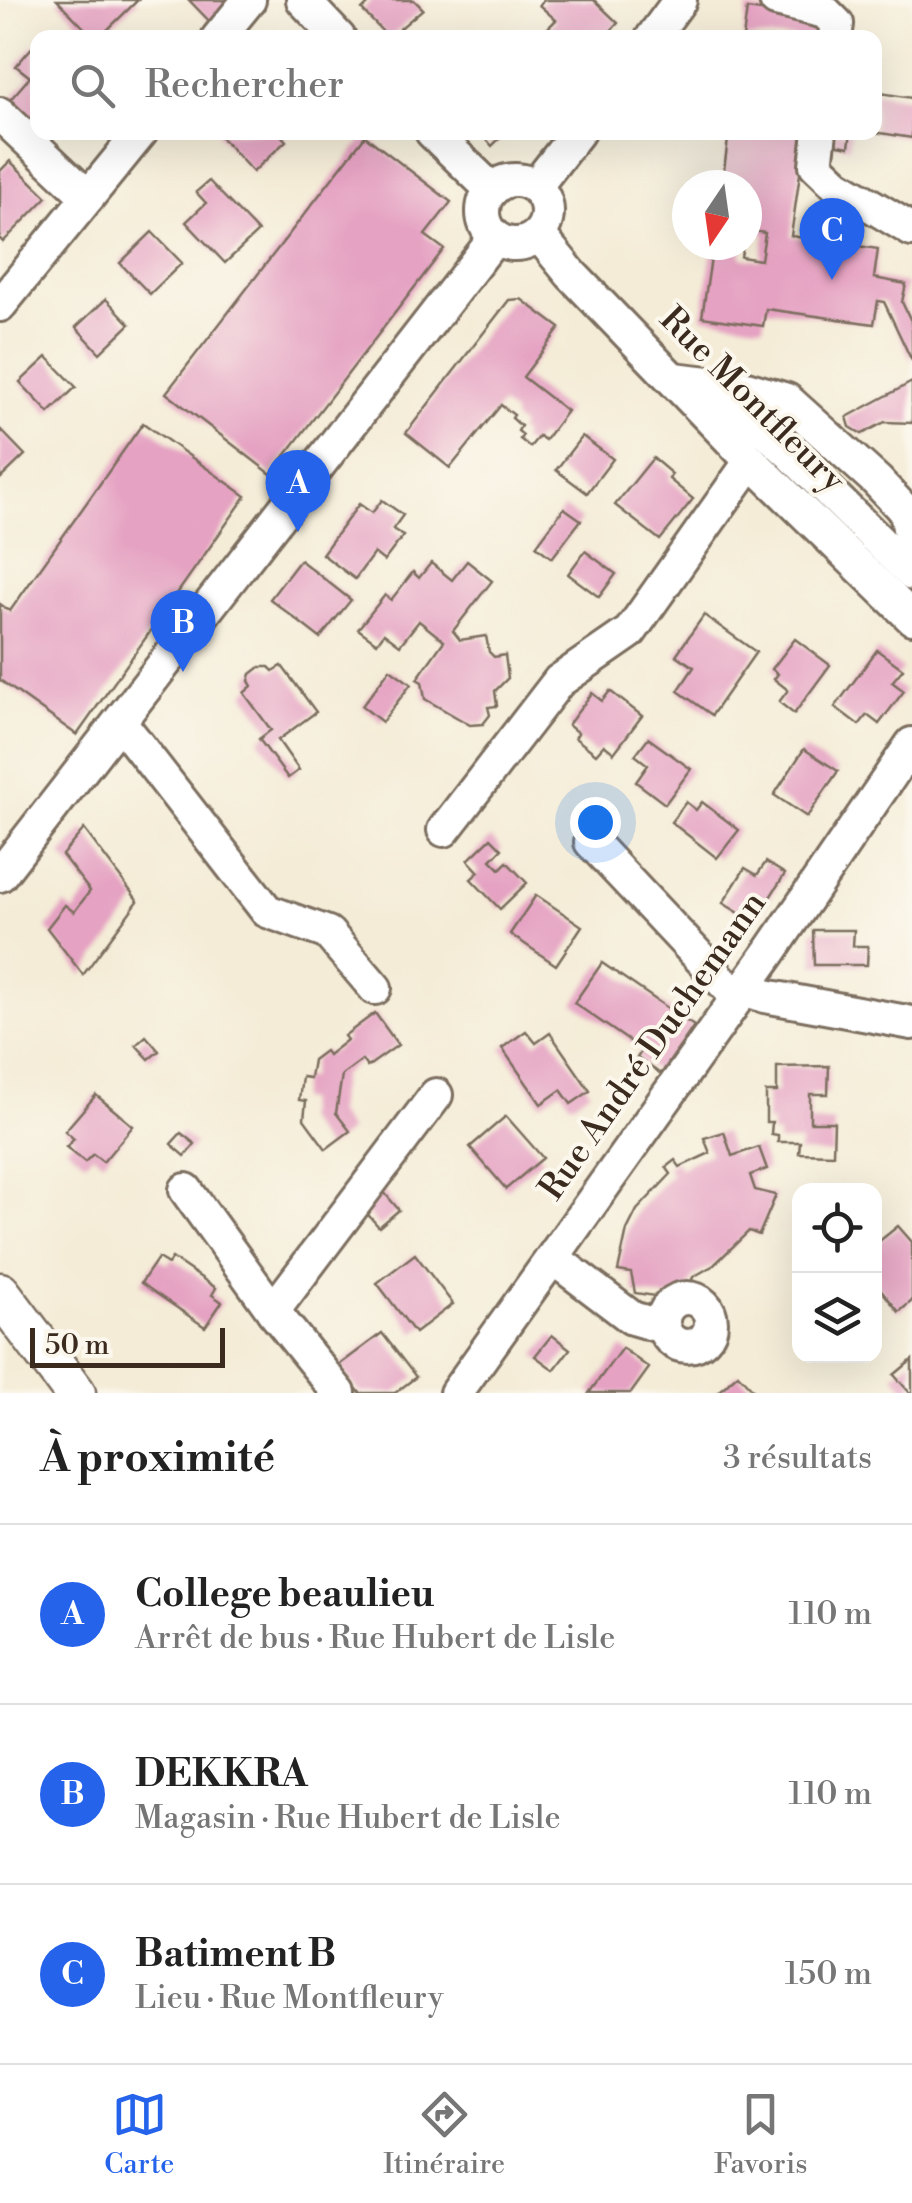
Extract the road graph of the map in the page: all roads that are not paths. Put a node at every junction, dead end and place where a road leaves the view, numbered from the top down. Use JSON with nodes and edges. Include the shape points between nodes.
{"nodes":[{"id":1,"x":249,"y":0,"type":"edge"},
{"id":2,"x":303,"y":0,"type":"edge"},
{"id":3,"x":680,"y":0,"type":"edge"},
{"id":4,"x":776,"y":0,"type":"edge"},
{"id":5,"x":225,"y":30,"type":"edge"},
{"id":6,"x":331,"y":30,"type":"edge"},
{"id":7,"x":658,"y":30,"type":"edge"},
{"id":8,"x":836,"y":30,"type":"edge"},
{"id":9,"x":0,"y":114,"type":"edge"},
{"id":10,"x":134,"y":140,"type":"edge"},
{"id":11,"x":440,"y":140,"type":"edge"},
{"id":12,"x":572,"y":140,"type":"edge"},
{"id":13,"x":819,"y":140,"type":"edge"},
{"id":14,"x":535,"y":188,"type":"junction"},
{"id":15,"x":492,"y":190,"type":"junction"},
{"id":16,"x":88,"y":197,"type":"junction"},
{"id":17,"x":912,"y":230,"type":"edge"},
{"id":18,"x":538,"y":235,"type":"junction"},
{"id":19,"x":495,"y":238,"type":"junction"},
{"id":20,"x":0,"y":305,"type":"edge"},
{"id":21,"x":674,"y":379,"type":"junction"},
{"id":22,"x":728,"y":385,"type":"junction"},
{"id":23,"x":752,"y":460,"type":"junction"},
{"id":24,"x":912,"y":545,"type":"edge"},
{"id":25,"x":910,"y":594,"type":"edge"},
{"id":26,"x":120,"y":722,"type":"junction"},
{"id":27,"x":912,"y":744,"type":"edge"},
{"id":28,"x":444,"y":830,"type":"dead end"},
{"id":29,"x":591,"y":842,"type":"dead end"},
{"id":30,"x":0,"y":875,"type":"edge"},
{"id":31,"x":374,"y":988,"type":"dead end"},
{"id":32,"x":741,"y":993,"type":"junction"},
{"id":33,"x":912,"y":1024,"type":"edge"},
{"id":34,"x":436,"y":1095,"type":"dead end"},
{"id":35,"x":186,"y":1190,"type":"dead end"},
{"id":36,"x":553,"y":1258,"type":"junction"},
{"id":37,"x":0,"y":1293,"type":"edge"},
{"id":38,"x":273,"y":1310,"type":"junction"},
{"id":39,"x":663,"y":1327,"type":"dead end"},
{"id":40,"x":76,"y":1393,"type":"edge"},
{"id":41,"x":339,"y":1393,"type":"edge"},
{"id":42,"x":456,"y":1393,"type":"edge"}],
"edges":[{"from":1,"to":5,"type":"street"},
{"from":2,"to":6,"type":"street"},
{"from":3,"to":7,"type":"street"},
{"from":4,"to":8,"type":"street","via":[[826,12]]},
{"from":9,"to":16,"type":"street"},
{"from":10,"to":16,"type":"street"},
{"from":11,"to":15,"type":"street"},
{"from":12,"to":14,"type":"street"},
{"from":13,"to":17,"type":"street","via":[[816,164],[837,185]]},
{"from":14,"to":15,"type":"street","via":[[513,180]]},
{"from":14,"to":18,"type":"street","via":[[548,210]]},
{"from":15,"to":19,"type":"street","via":[[483,215]]},
{"from":16,"to":20,"type":"street"},
{"from":18,"to":19,"type":"street","via":[[518,245]]},
{"from":18,"to":21,"type":"street","name":"Rue Montfleury"},
{"from":19,"to":26,"type":"street"},
{"from":21,"to":22,"type":"street"},
{"from":21,"to":23,"type":"street","name":"Rue Montfleury"},
{"from":22,"to":24,"type":"street","via":[[787,400],[906,512]]},
{"from":22,"to":25,"type":"street"},
{"from":23,"to":25,"type":"street","name":"Rue Montfleury"},
{"from":23,"to":28,"type":"street","via":[[630,632],[559,681]]},
{"from":26,"to":30,"type":"street"},
{"from":26,"to":31,"type":"street","via":[[267,911],[328,933]]},
{"from":27,"to":32,"type":"street","name":"Rue André Duchemann"},
{"from":29,"to":32,"type":"street"},
{"from":32,"to":33,"type":"street"},
{"from":32,"to":36,"type":"street","name":"Rue André Duchemann"},
{"from":34,"to":38,"type":"street"},
{"from":35,"to":38,"type":"street"},
{"from":36,"to":39,"type":"street","via":[[632,1318]]},
{"from":36,"to":42,"type":"street","name":"Rue André Duchemann"},
{"from":37,"to":40,"type":"main road"},
{"from":38,"to":41,"type":"street"}]}
